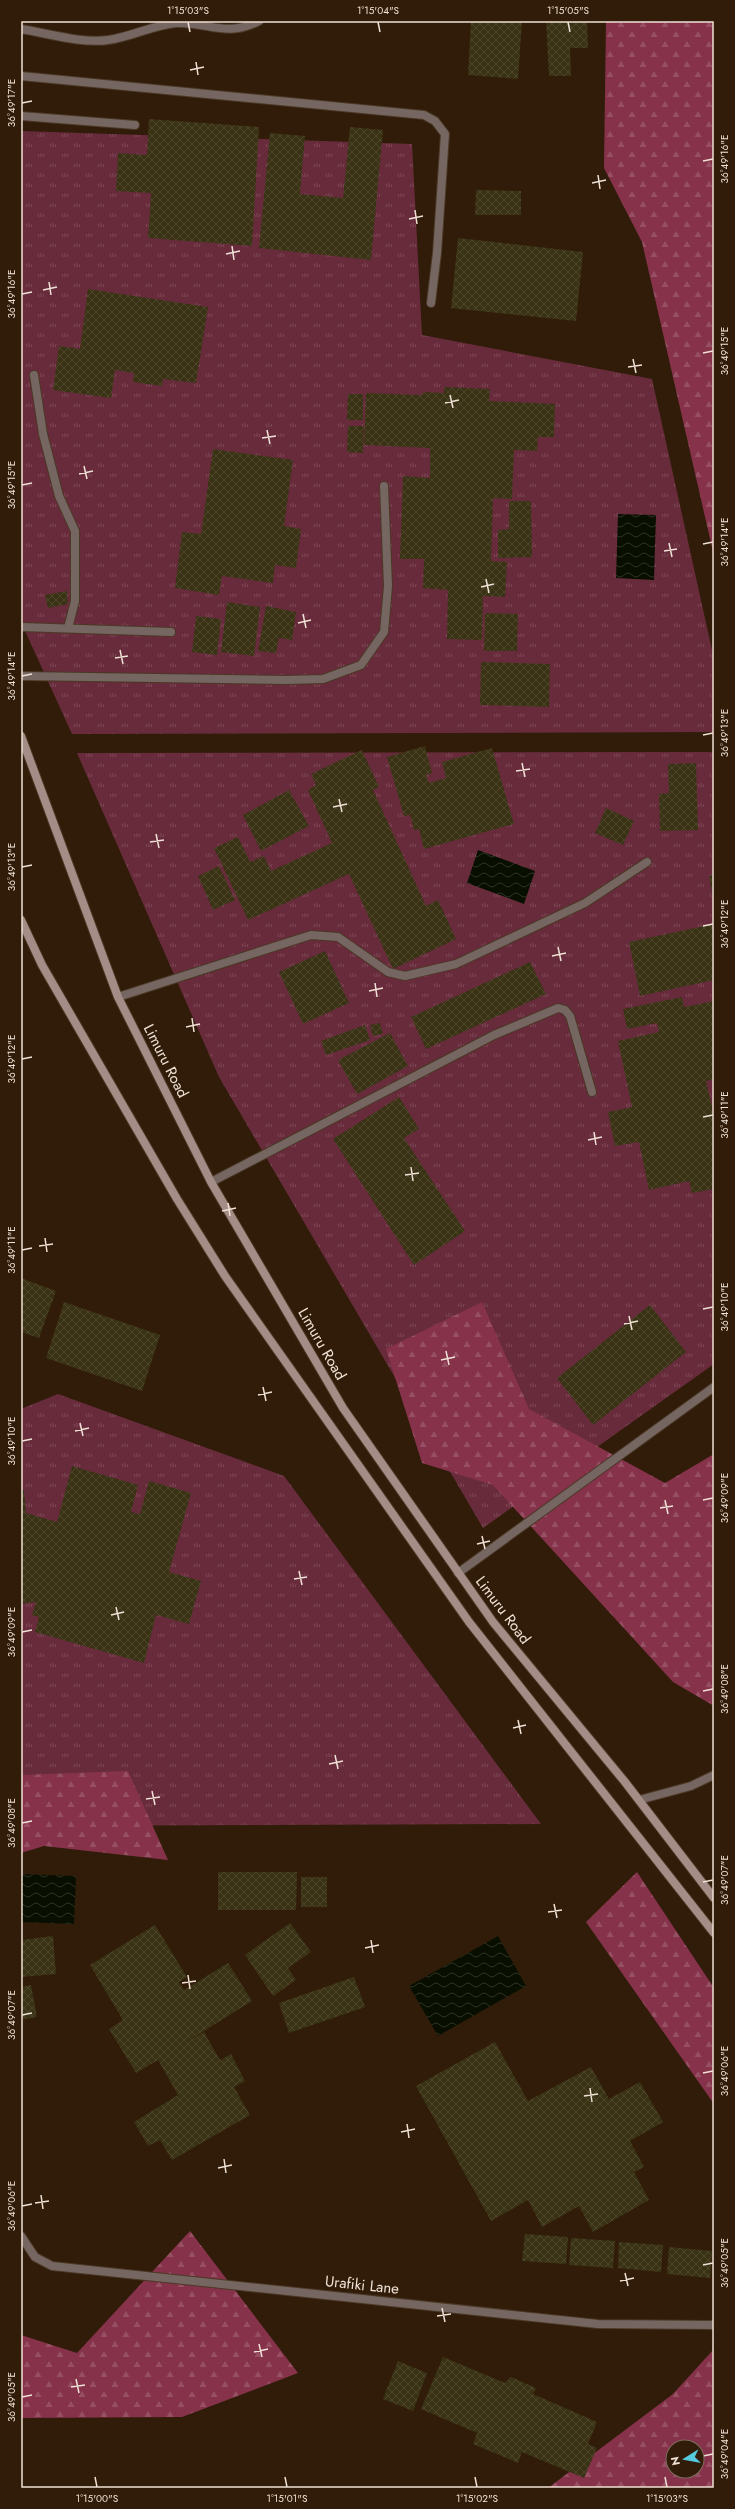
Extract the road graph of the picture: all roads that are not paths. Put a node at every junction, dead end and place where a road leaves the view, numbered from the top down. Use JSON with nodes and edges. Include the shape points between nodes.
{"nodes":[{"id":1,"x":259,"y":21,"type":"edge"},
{"id":2,"x":21,"y":29,"type":"edge"},
{"id":3,"x":21,"y":76,"type":"edge"},
{"id":4,"x":21,"y":116,"type":"edge"},
{"id":5,"x":135,"y":125,"type":"dead end"},
{"id":6,"x":430,"y":303,"type":"dead end"},
{"id":7,"x":34,"y":376,"type":"dead end"},
{"id":8,"x":384,"y":486,"type":"dead end"},
{"id":9,"x":21,"y":627,"type":"edge"},
{"id":10,"x":68,"y":628,"type":"junction"},
{"id":11,"x":171,"y":632,"type":"dead end"},
{"id":12,"x":21,"y":676,"type":"edge"},
{"id":13,"x":21,"y":736,"type":"edge"},
{"id":14,"x":647,"y":862,"type":"dead end"},
{"id":15,"x":21,"y":920,"type":"edge"},
{"id":16,"x":118,"y":997,"type":"junction"},
{"id":17,"x":592,"y":1092,"type":"dead end"},
{"id":18,"x":211,"y":1182,"type":"junction"},
{"id":19,"x":714,"y":1387,"type":"edge"},
{"id":20,"x":458,"y":1573,"type":"junction"},
{"id":21,"x":714,"y":1775,"type":"edge"},
{"id":22,"x":640,"y":1800,"type":"junction"},
{"id":23,"x":714,"y":1898,"type":"edge"},
{"id":24,"x":714,"y":1934,"type":"edge"},
{"id":25,"x":21,"y":2236,"type":"edge"},
{"id":26,"x":714,"y":2325,"type":"edge"}],
"edges":[{"from":1,"to":2,"type":"street","via":[[236,30],[223,30],[198,24],[174,24],[107,40],[88,40]]},
{"from":3,"to":6,"type":"street","via":[[424,115],[435,121],[445,134]]},
{"from":4,"to":5,"type":"street"},
{"from":7,"to":10,"type":"street","via":[[44,434],[59,496],[75,531],[75,602]]},
{"from":8,"to":12,"type":"street","via":[[388,586],[384,632],[361,665],[323,679]]},
{"from":9,"to":10,"type":"street"},
{"from":10,"to":11,"type":"street"},
{"from":13,"to":16,"type":"main road","name":"Limuru Road"},
{"from":14,"to":16,"type":"street","via":[[585,903],[456,964],[406,976],[388,972],[338,937],[311,935]]},
{"from":15,"to":24,"type":"main road","via":[[46,972],[177,1199],[225,1276],[469,1622]]},
{"from":16,"to":18,"type":"main road","name":"Limuru Road"},
{"from":17,"to":18,"type":"street","via":[[570,1016],[565,1010],[558,1008],[488,1038]]},
{"from":18,"to":20,"type":"main road","name":"Limuru Road","via":[[343,1408]]},
{"from":19,"to":20,"type":"street"},
{"from":20,"to":22,"type":"main road","name":"Limuru Road","via":[[493,1622]]},
{"from":21,"to":22,"type":"street","via":[[691,1786]]},
{"from":22,"to":23,"type":"main road","name":"Limuru Road"},
{"from":25,"to":26,"type":"street","name":"Urafiki Lane","via":[[35,2256],[52,2266],[598,2324]]}]}
